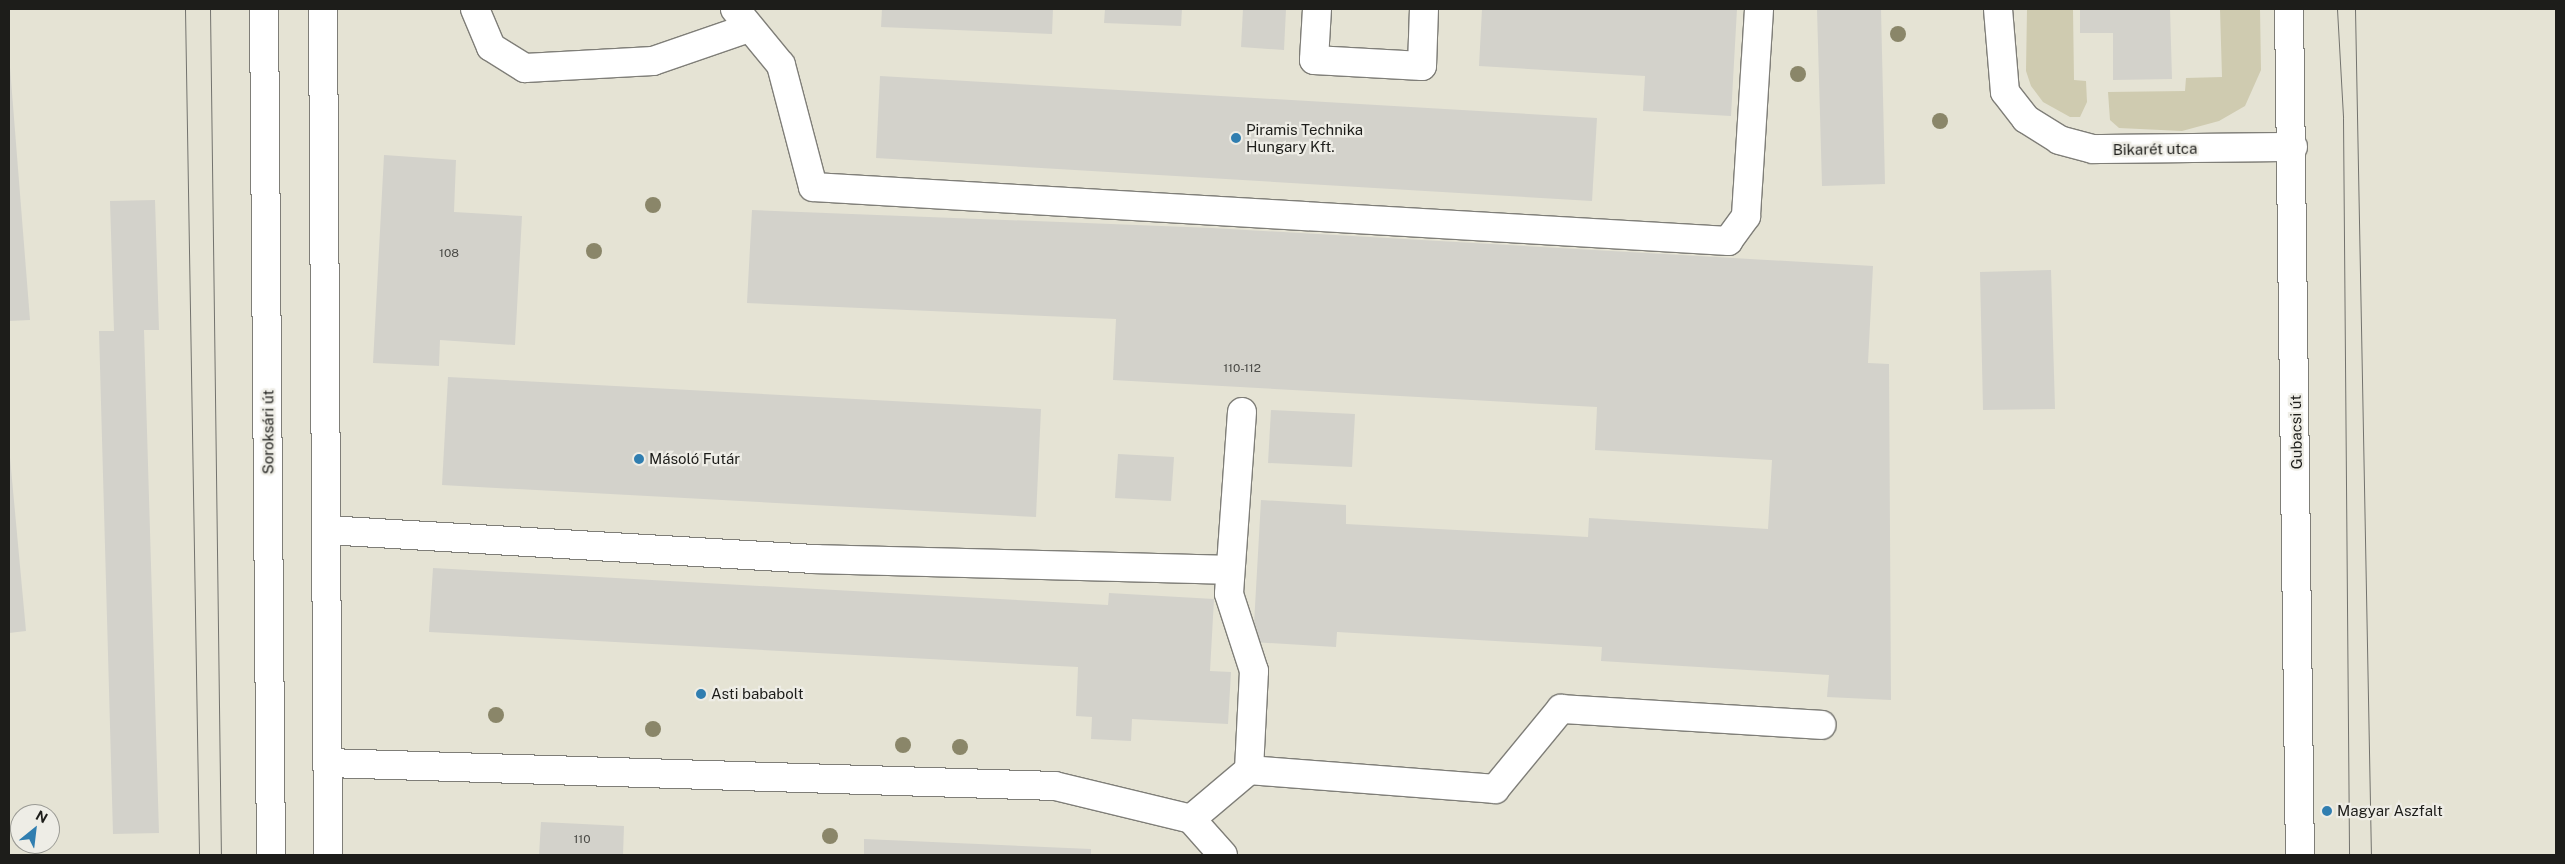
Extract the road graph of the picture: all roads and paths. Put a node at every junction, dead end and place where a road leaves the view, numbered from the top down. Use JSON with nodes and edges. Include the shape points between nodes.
{"nodes":[{"id":1,"x":264,"y":9,"type":"edge"},
{"id":2,"x":323,"y":9,"type":"edge"},
{"id":3,"x":475,"y":9,"type":"edge"},
{"id":4,"x":1317,"y":9,"type":"edge"},
{"id":5,"x":1424,"y":9,"type":"edge"},
{"id":6,"x":1759,"y":9,"type":"edge"},
{"id":7,"x":1998,"y":9,"type":"edge"},
{"id":8,"x":2289,"y":9,"type":"edge"},
{"id":9,"x":742,"y":18,"type":"edge"},
{"id":10,"x":2292,"y":148,"type":"junction"},
{"id":11,"x":1242,"y":412,"type":"dead end"},
{"id":12,"x":326,"y":530,"type":"junction"},
{"id":13,"x":1230,"y":570,"type":"junction"},
{"id":14,"x":1822,"y":725,"type":"dead end"},
{"id":15,"x":328,"y":763,"type":"junction"},
{"id":16,"x":1250,"y":770,"type":"junction"},
{"id":17,"x":1192,"y":819,"type":"junction"},
{"id":18,"x":271,"y":855,"type":"edge"},
{"id":19,"x":328,"y":855,"type":"edge"},
{"id":20,"x":1223,"y":855,"type":"edge"},
{"id":21,"x":2300,"y":855,"type":"edge"}],
"edges":[{"from":1,"to":18,"type":"main road","name":"Soroksári út"},
{"from":2,"to":12,"type":"main road"},
{"from":3,"to":9,"type":"main road","via":[[491,47],[525,68],[653,61]]},
{"from":4,"to":5,"type":"main road","via":[[1314,60],[1422,66]]},
{"from":6,"to":9,"type":"main road","via":[[1746,216],[1728,241],[813,187],[781,65]]},
{"from":7,"to":10,"type":"main road","name":"Bikarét utca","via":[[2005,92],[2026,119],[2059,140],[2093,149]]},
{"from":8,"to":10,"type":"main road","name":"Gubacsi út"},
{"from":10,"to":21,"type":"main road","name":"Gubacsi út"},
{"from":11,"to":13,"type":"main road"},
{"from":12,"to":13,"type":"main road","via":[[816,559]]},
{"from":12,"to":15,"type":"main road"},
{"from":13,"to":16,"type":"main road","via":[[1228,594],[1254,671]]},
{"from":14,"to":16,"type":"main road","via":[[1561,709],[1495,789]]},
{"from":15,"to":17,"type":"main road","via":[[1055,786]]},
{"from":15,"to":19,"type":"main road"},
{"from":16,"to":17,"type":"main road"},
{"from":17,"to":20,"type":"main road"}]}
